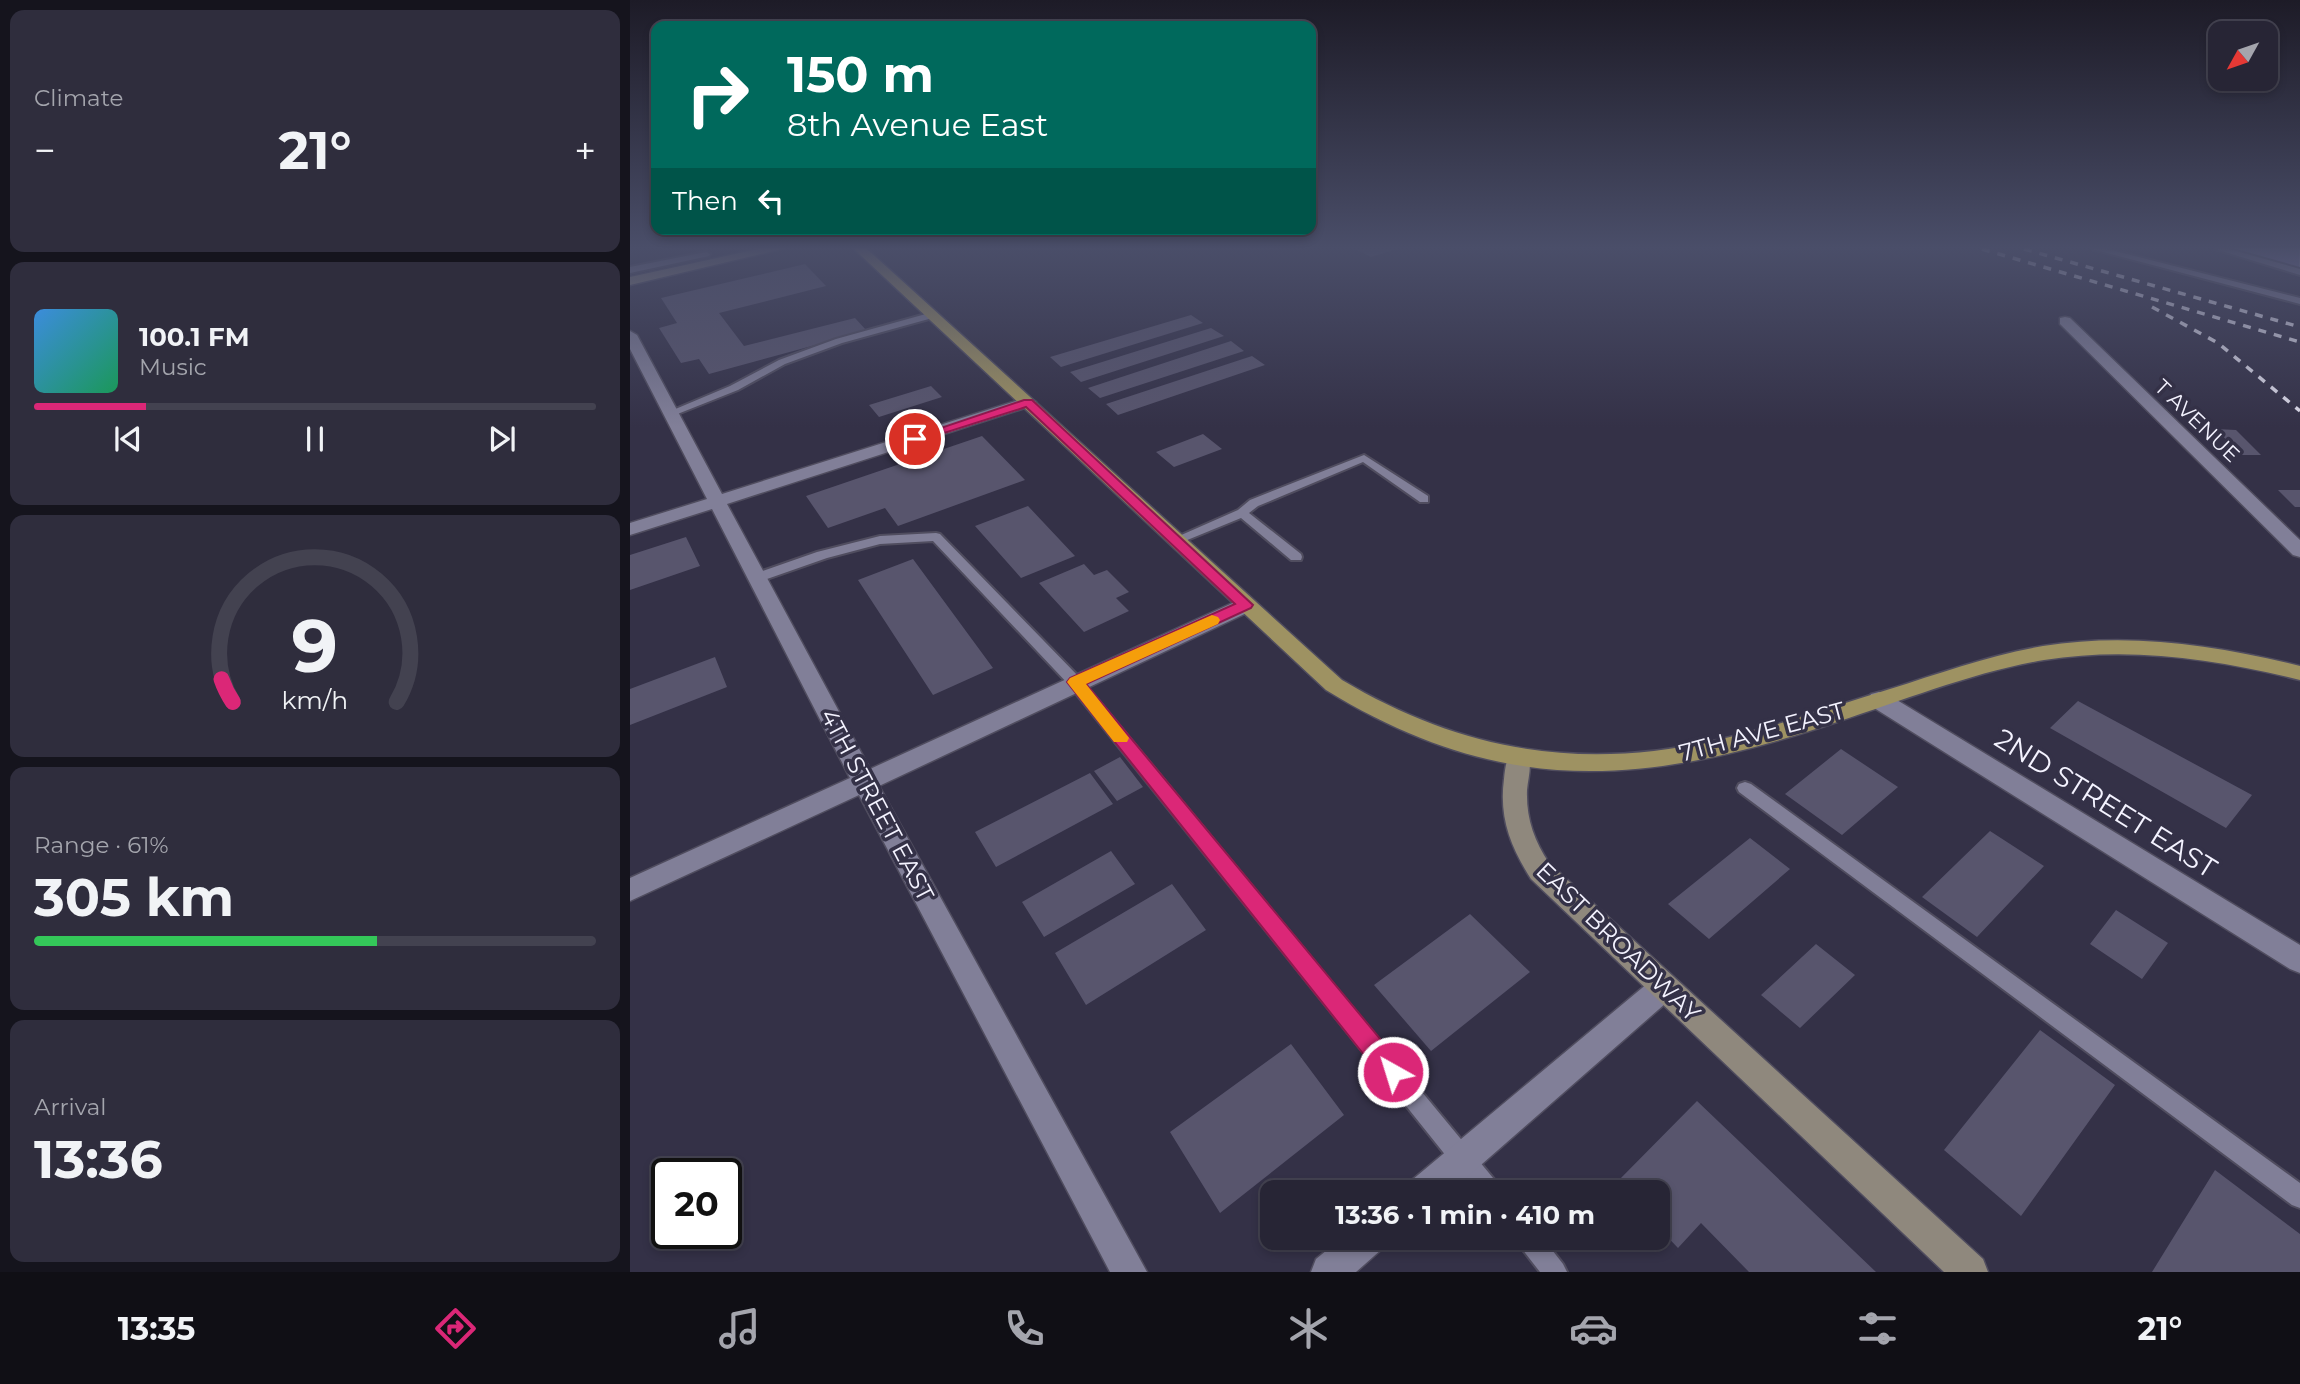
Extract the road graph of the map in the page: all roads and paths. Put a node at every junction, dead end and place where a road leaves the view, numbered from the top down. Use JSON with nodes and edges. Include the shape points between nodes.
{"nodes":[{"id":1,"x":926,"y":308,"type":"edge"},
{"id":2,"x":933,"y":315,"type":"junction"},
{"id":3,"x":2065,"y":321,"type":"dead end"},
{"id":4,"x":630,"y":335,"type":"edge"},
{"id":5,"x":1028,"y":402,"type":"junction"},
{"id":6,"x":671,"y":413,"type":"junction"},
{"id":7,"x":1424,"y":499,"type":"dead end"},
{"id":8,"x":716,"y":502,"type":"junction"},
{"id":9,"x":1242,"y":513,"type":"junction"},
{"id":10,"x":630,"y":529,"type":"edge"},
{"id":11,"x":1176,"y":540,"type":"junction"},
{"id":12,"x":2300,"y":551,"type":"edge"},
{"id":13,"x":1296,"y":557,"type":"dead end"},
{"id":14,"x":756,"y":578,"type":"junction"},
{"id":15,"x":1245,"y":605,"type":"junction"},
{"id":16,"x":2300,"y":673,"type":"edge"},
{"id":17,"x":1076,"y":682,"type":"junction"},
{"id":18,"x":1879,"y":700,"type":"junction"},
{"id":19,"x":1519,"y":758,"type":"junction"},
{"id":20,"x":864,"y":781,"type":"junction"},
{"id":21,"x":1745,"y":788,"type":"dead end"},
{"id":22,"x":630,"y":890,"type":"edge"},
{"id":23,"x":2300,"y":960,"type":"edge"},
{"id":24,"x":1664,"y":987,"type":"junction"},
{"id":25,"x":1463,"y":1159,"type":"junction"},
{"id":26,"x":1438,"y":1180,"type":"edge"},
{"id":27,"x":1480,"y":1180,"type":"edge"},
{"id":28,"x":2300,"y":1197,"type":"edge"},
{"id":29,"x":1355,"y":1250,"type":"edge"},
{"id":30,"x":1537,"y":1250,"type":"edge"},
{"id":31,"x":1129,"y":1272,"type":"edge"},
{"id":32,"x":1329,"y":1272,"type":"edge"},
{"id":33,"x":1555,"y":1272,"type":"edge"},
{"id":34,"x":1970,"y":1272,"type":"edge"}],
"edges":[{"from":1,"to":2,"type":"main road"},
{"from":2,"to":5,"type":"main road"},
{"from":2,"to":6,"type":"lane","via":[[782,362],[734,388]]},
{"from":3,"to":12,"type":"street","name":"T AVENUE"},
{"from":4,"to":6,"type":"street","name":"4TH STREET EAST"},
{"from":5,"to":8,"type":"street"},
{"from":5,"to":11,"type":"main road"},
{"from":6,"to":8,"type":"street","name":"4TH STREET EAST"},
{"from":7,"to":9,"type":"lane","via":[[1364,457],[1255,503]]},
{"from":8,"to":10,"type":"street"},
{"from":8,"to":14,"type":"street","name":"4TH STREET EAST"},
{"from":9,"to":11,"type":"lane"},
{"from":9,"to":13,"type":"lane"},
{"from":11,"to":15,"type":"main road"},
{"from":14,"to":17,"type":"lane","via":[[880,540],[936,537]]},
{"from":14,"to":20,"type":"street","name":"4TH STREET EAST"},
{"from":15,"to":17,"type":"street"},
{"from":15,"to":19,"type":"main road","via":[[1311,666],[1363,705],[1438,738]]},
{"from":16,"to":18,"type":"main road","name":"7TH AVE EAST","via":[[2207,653],[2081,649],[2001,663]]},
{"from":17,"to":20,"type":"street"},
{"from":17,"to":25,"type":"lane"},
{"from":18,"to":19,"type":"main road","name":"7TH AVE EAST","via":[[1681,756],[1604,762]]},
{"from":18,"to":23,"type":"street","name":"2ND STREET EAST"},
{"from":19,"to":24,"type":"main road","name":"EAST BROADWAY","via":[[1514,814],[1527,852],[1557,888]]},
{"from":20,"to":22,"type":"street"},
{"from":20,"to":31,"type":"street","name":"4TH STREET EAST"},
{"from":21,"to":28,"type":"lane"},
{"from":24,"to":25,"type":"street"},
{"from":24,"to":34,"type":"main road","name":"EAST BROADWAY"},
{"from":25,"to":26,"type":"street"},
{"from":25,"to":27,"type":"lane"},
{"from":29,"to":32,"type":"street"},
{"from":30,"to":33,"type":"lane"}]}
